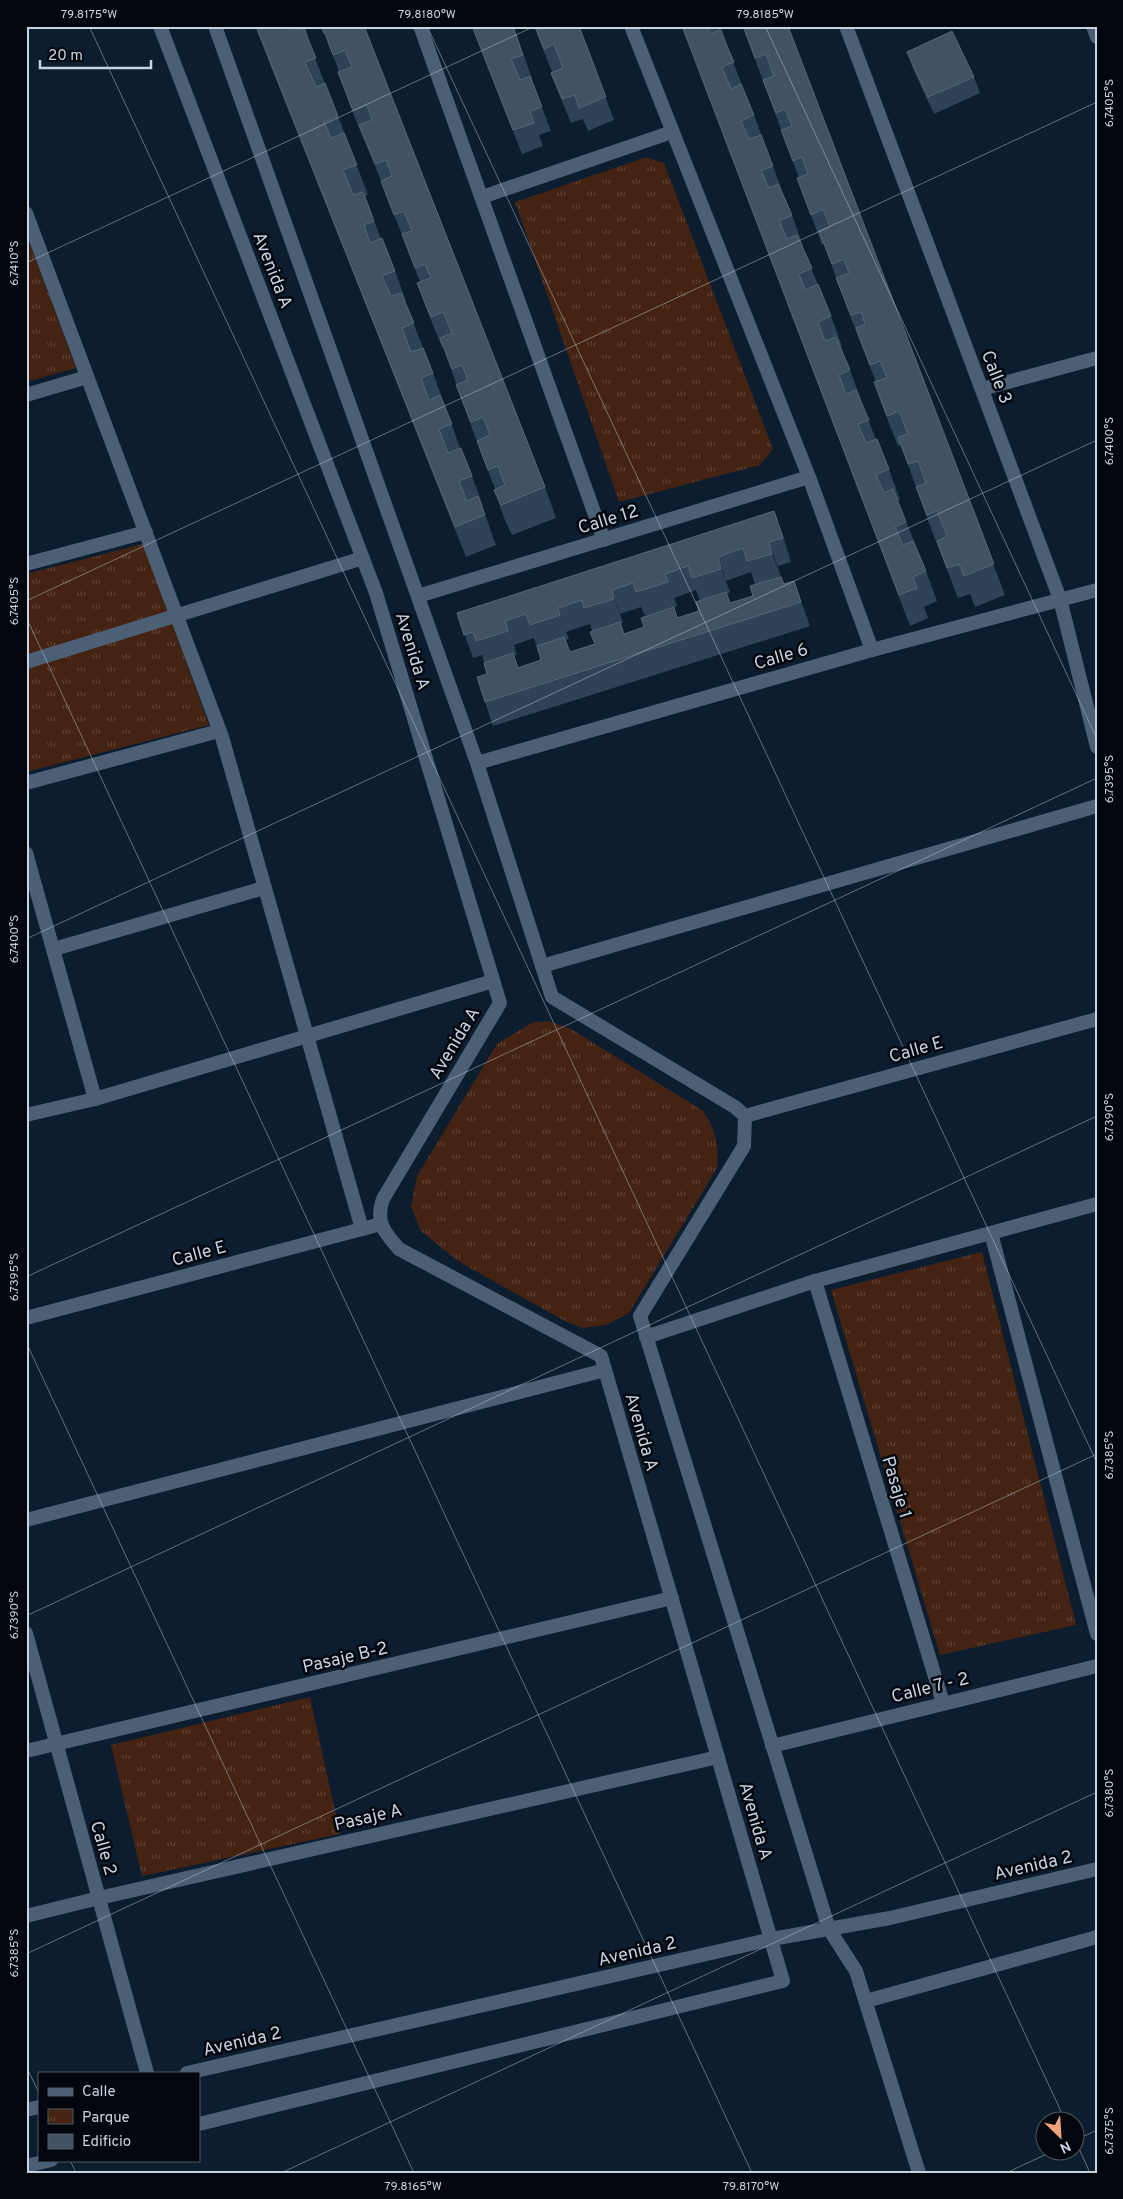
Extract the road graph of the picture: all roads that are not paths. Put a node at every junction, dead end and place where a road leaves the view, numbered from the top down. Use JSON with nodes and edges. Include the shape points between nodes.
{"nodes":[{"id":1,"x":160,"y":26,"type":"edge"},
{"id":2,"x":215,"y":26,"type":"edge"},
{"id":3,"x":420,"y":26,"type":"edge"},
{"id":4,"x":631,"y":26,"type":"edge"},
{"id":5,"x":846,"y":26,"type":"edge"},
{"id":6,"x":1093,"y":26,"type":"edge"},
{"id":7,"x":1097,"y":37,"type":"edge"},
{"id":8,"x":672,"y":132,"type":"junction"},
{"id":9,"x":482,"y":197,"type":"junction"},
{"id":10,"x":26,"y":213,"type":"edge"},
{"id":11,"x":1097,"y":358,"type":"edge"},
{"id":12,"x":87,"y":377,"type":"junction"},
{"id":13,"x":982,"y":389,"type":"junction"},
{"id":14,"x":26,"y":395,"type":"edge"},
{"id":15,"x":809,"y":477,"type":"junction"},
{"id":16,"x":146,"y":532,"type":"junction"},
{"id":17,"x":604,"y":540,"type":"junction"},
{"id":18,"x":363,"y":558,"type":"junction"},
{"id":19,"x":26,"y":564,"type":"edge"},
{"id":20,"x":1097,"y":590,"type":"edge"},
{"id":21,"x":418,"y":596,"type":"junction"},
{"id":22,"x":1060,"y":599,"type":"junction"},
{"id":23,"x":176,"y":615,"type":"junction"},
{"id":24,"x":872,"y":650,"type":"junction"},
{"id":25,"x":26,"y":662,"type":"edge"},
{"id":26,"x":219,"y":731,"type":"junction"},
{"id":27,"x":1097,"y":747,"type":"edge"},
{"id":28,"x":478,"y":763,"type":"junction"},
{"id":29,"x":26,"y":783,"type":"edge"},
{"id":30,"x":1097,"y":806,"type":"edge"},
{"id":31,"x":26,"y":853,"type":"edge"},
{"id":32,"x":264,"y":888,"type":"junction"},
{"id":33,"x":54,"y":949,"type":"junction"},
{"id":34,"x":542,"y":966,"type":"junction"},
{"id":35,"x":493,"y":982,"type":"junction"},
{"id":36,"x":1097,"y":1019,"type":"edge"},
{"id":37,"x":306,"y":1037,"type":"junction"},
{"id":38,"x":95,"y":1098,"type":"junction"},
{"id":39,"x":26,"y":1115,"type":"edge"},
{"id":40,"x":746,"y":1116,"type":"junction"},
{"id":41,"x":1097,"y":1204,"type":"edge"},
{"id":42,"x":381,"y":1224,"type":"junction"},
{"id":43,"x":362,"y":1229,"type":"junction"},
{"id":44,"x":991,"y":1233,"type":"junction"},
{"id":45,"x":815,"y":1281,"type":"junction"},
{"id":46,"x":26,"y":1318,"type":"edge"},
{"id":47,"x":646,"y":1336,"type":"junction"},
{"id":48,"x":605,"y":1370,"type":"junction"},
{"id":49,"x":26,"y":1520,"type":"edge"},
{"id":50,"x":672,"y":1598,"type":"junction"},
{"id":51,"x":26,"y":1633,"type":"edge"},
{"id":52,"x":1097,"y":1634,"type":"edge"},
{"id":53,"x":1097,"y":1666,"type":"edge"},
{"id":54,"x":943,"y":1703,"type":"junction"},
{"id":55,"x":56,"y":1744,"type":"junction"},
{"id":56,"x":772,"y":1746,"type":"junction"},
{"id":57,"x":26,"y":1751,"type":"edge"},
{"id":58,"x":718,"y":1757,"type":"junction"},
{"id":59,"x":1097,"y":1869,"type":"edge"},
{"id":60,"x":99,"y":1898,"type":"junction"},
{"id":61,"x":26,"y":1916,"type":"edge"},
{"id":62,"x":829,"y":1930,"type":"junction"},
{"id":63,"x":1097,"y":1937,"type":"edge"},
{"id":64,"x":772,"y":1939,"type":"junction"},
{"id":65,"x":866,"y":2002,"type":"junction"},
{"id":66,"x":147,"y":2072,"type":"edge"},
{"id":67,"x":191,"y":2072,"type":"edge"},
{"id":68,"x":200,"y":2124,"type":"edge"},
{"id":69,"x":43,"y":2162,"type":"edge"},
{"id":70,"x":26,"y":2166,"type":"edge"},
{"id":71,"x":919,"y":2173,"type":"edge"}],
"edges":[{"from":1,"to":18,"type":"street","name":"Avenida A"},
{"from":2,"to":21,"type":"street","name":"Avenida A"},
{"from":3,"to":9,"type":"street"},
{"from":4,"to":8,"type":"street"},
{"from":5,"to":13,"type":"street","name":"Calle 3"},
{"from":6,"to":7,"type":"street"},
{"from":8,"to":9,"type":"street"},
{"from":8,"to":15,"type":"street"},
{"from":9,"to":17,"type":"street"},
{"from":10,"to":12,"type":"street"},
{"from":11,"to":13,"type":"street"},
{"from":12,"to":14,"type":"street"},
{"from":12,"to":16,"type":"street"},
{"from":13,"to":22,"type":"street","name":"Calle 3"},
{"from":15,"to":17,"type":"street","name":"Calle 12"},
{"from":15,"to":24,"type":"street"},
{"from":16,"to":19,"type":"street"},
{"from":16,"to":23,"type":"street"},
{"from":17,"to":21,"type":"street","name":"Calle 12"},
{"from":18,"to":23,"type":"street"},
{"from":18,"to":35,"type":"street","name":"Avenida A"},
{"from":20,"to":22,"type":"street","name":"Calle 6"},
{"from":21,"to":28,"type":"street","name":"Avenida A"},
{"from":22,"to":24,"type":"street","name":"Calle 6"},
{"from":22,"to":27,"type":"street","name":"Calle 3"},
{"from":23,"to":25,"type":"street"},
{"from":23,"to":26,"type":"street"},
{"from":24,"to":28,"type":"street","name":"Calle 6"},
{"from":26,"to":29,"type":"street"},
{"from":26,"to":32,"type":"street"},
{"from":28,"to":34,"type":"street","name":"Avenida A"},
{"from":30,"to":34,"type":"street"},
{"from":31,"to":33,"type":"street"},
{"from":32,"to":33,"type":"street"},
{"from":32,"to":37,"type":"street"},
{"from":33,"to":38,"type":"street"},
{"from":34,"to":40,"type":"street","name":"Avenida A","via":[[552,997],[735,1106]]},
{"from":35,"to":37,"type":"street"},
{"from":35,"to":42,"type":"street","name":"Avenida A","via":[[500,1003],[383,1199],[378,1211]]},
{"from":36,"to":40,"type":"street","name":"Calle E"},
{"from":37,"to":38,"type":"street"},
{"from":37,"to":43,"type":"street"},
{"from":38,"to":39,"type":"street"},
{"from":40,"to":47,"type":"street","name":"Avenida A","via":[[744,1146],[640,1316]]},
{"from":41,"to":44,"type":"street"},
{"from":42,"to":43,"type":"street","name":"Calle E"},
{"from":42,"to":48,"type":"street","name":"Avenida A","via":[[399,1249],[601,1356]]},
{"from":43,"to":46,"type":"street","name":"Calle E"},
{"from":44,"to":45,"type":"street"},
{"from":44,"to":52,"type":"street"},
{"from":45,"to":47,"type":"street"},
{"from":45,"to":54,"type":"street","name":"Pasaje 1"},
{"from":47,"to":56,"type":"street","name":"Avenida A"},
{"from":48,"to":49,"type":"street"},
{"from":48,"to":50,"type":"street","name":"Avenida A"},
{"from":50,"to":55,"type":"street","name":"Pasaje B-2"},
{"from":50,"to":58,"type":"street","name":"Avenida A"},
{"from":51,"to":55,"type":"street","name":"Calle 2"},
{"from":53,"to":54,"type":"street","name":"Calle 7 - 2"},
{"from":54,"to":56,"type":"street","name":"Calle 7 - 2"},
{"from":55,"to":57,"type":"street","name":"Pasaje B-2"},
{"from":55,"to":60,"type":"street","name":"Calle 2"},
{"from":56,"to":62,"type":"street","name":"Avenida A"},
{"from":58,"to":60,"type":"street","name":"Pasaje A"},
{"from":58,"to":64,"type":"street","name":"Avenida A"},
{"from":59,"to":62,"type":"street","name":"Avenida 2"},
{"from":60,"to":61,"type":"street","name":"Pasaje A"},
{"from":60,"to":66,"type":"street","name":"Calle 2"},
{"from":62,"to":64,"type":"street","name":"Avenida 2"},
{"from":62,"to":65,"type":"street","name":"Avenida A","via":[[856,1971]]},
{"from":63,"to":65,"type":"street"},
{"from":64,"to":67,"type":"street","name":"Avenida 2"},
{"from":64,"to":68,"type":"street","name":"Avenida A","via":[[783,1980]]},
{"from":65,"to":71,"type":"street","name":"Avenida A"},
{"from":69,"to":70,"type":"street"}]}
